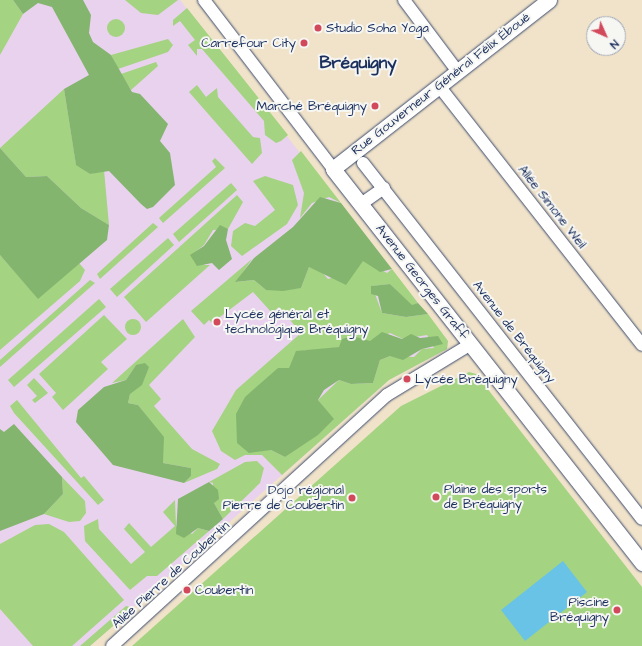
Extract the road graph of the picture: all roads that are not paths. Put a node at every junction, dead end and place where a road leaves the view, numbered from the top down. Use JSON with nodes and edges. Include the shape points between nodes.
{"nodes":[{"id":1,"x":204,"y":0,"type":"edge"},
{"id":2,"x":404,"y":0,"type":"edge"},
{"id":3,"x":549,"y":0,"type":"edge"},
{"id":4,"x":458,"y":72,"type":"junction"},
{"id":5,"x":440,"y":86,"type":"junction"},
{"id":6,"x":363,"y":163,"type":"dead end"},
{"id":7,"x":334,"y":169,"type":"junction"},
{"id":8,"x":384,"y":188,"type":"junction"},
{"id":9,"x":361,"y":204,"type":"junction"},
{"id":10,"x":471,"y":344,"type":"junction"},
{"id":11,"x":642,"y":345,"type":"edge"},
{"id":12,"x":642,"y":519,"type":"edge"},
{"id":13,"x":641,"y":558,"type":"edge"},
{"id":14,"x":112,"y":646,"type":"edge"}],
"edges":[{"from":1,"to":7,"type":"street","name":"Avenue Georges Graff"},
{"from":2,"to":4,"type":"street"},
{"from":3,"to":4,"type":"street","name":"Rue Gouverneur Général Félix Éboué"},
{"from":4,"to":5,"type":"street","name":"Rue Gouverneur Général Félix Éboué"},
{"from":5,"to":7,"type":"street","name":"Rue Gouverneur Général Félix Éboué"},
{"from":5,"to":11,"type":"street","name":"Allée Simone Weil"},
{"from":6,"to":8,"type":"street","name":"Avenue de Bréquigny"},
{"from":7,"to":9,"type":"street","name":"Avenue Georges Graff"},
{"from":8,"to":9,"type":"street"},
{"from":8,"to":12,"type":"street","name":"Avenue de Bréquigny"},
{"from":9,"to":10,"type":"street","name":"Avenue Georges Graff"},
{"from":10,"to":13,"type":"street","name":"Avenue Georges Graff"},
{"from":10,"to":14,"type":"street","name":"Allée Pierre de Coubertin","via":[[387,396]]}]}
